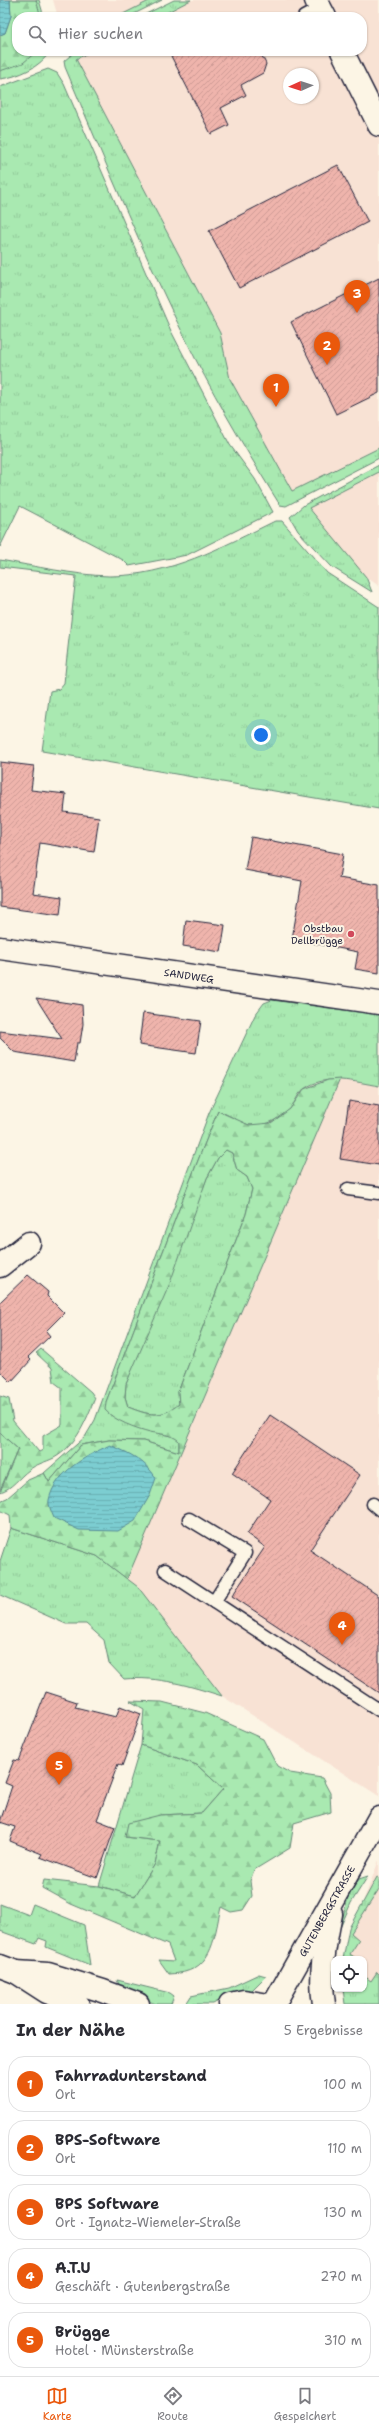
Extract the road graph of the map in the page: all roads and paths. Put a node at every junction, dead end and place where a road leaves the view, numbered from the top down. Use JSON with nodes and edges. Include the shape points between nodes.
{"nodes":[{"id":1,"x":345,"y":56,"type":"edge"},
{"id":2,"x":379,"y":124,"type":"edge"},
{"id":3,"x":0,"y":948,"type":"edge"},
{"id":4,"x":379,"y":1003,"type":"edge"},
{"id":5,"x":348,"y":1189,"type":"dead end"},
{"id":6,"x":379,"y":1193,"type":"edge"},
{"id":7,"x":29,"y":1243,"type":"dead end"},
{"id":8,"x":0,"y":1266,"type":"edge"},
{"id":9,"x":189,"y":1519,"type":"dead end"},
{"id":10,"x":165,"y":1570,"type":"dead end"},
{"id":11,"x":214,"y":1602,"type":"junction"},
{"id":12,"x":379,"y":1710,"type":"edge"},
{"id":13,"x":379,"y":1818,"type":"edge"},
{"id":14,"x":335,"y":1895,"type":"junction"},
{"id":15,"x":8,"y":1969,"type":"edge"},
{"id":16,"x":78,"y":2004,"type":"edge"},
{"id":17,"x":138,"y":2004,"type":"edge"},
{"id":18,"x":230,"y":2004,"type":"edge"},
{"id":19,"x":263,"y":2004,"type":"edge"},
{"id":20,"x":274,"y":2004,"type":"edge"},
{"id":21,"x":324,"y":2004,"type":"edge"}],
"edges":[{"from":1,"to":2,"type":"street"},
{"from":3,"to":4,"type":"street","name":"SANDWEG"},
{"from":5,"to":6,"type":"lane"},
{"from":7,"to":8,"type":"street"},
{"from":9,"to":11,"type":"lane","via":[[244,1553]]},
{"from":10,"to":11,"type":"lane"},
{"from":11,"to":12,"type":"lane"},
{"from":13,"to":14,"type":"street","name":"GUTENBERGSTRASSE"},
{"from":14,"to":20,"type":"street","name":"GUTENBERGSTRASSE"},
{"from":14,"to":21,"type":"street","via":[[325,1944],[322,1992]]},
{"from":15,"to":16,"type":"street","via":[[47,1992]]},
{"from":15,"to":17,"type":"street","via":[[48,1974],[103,1990]]},
{"from":18,"to":19,"type":"street","via":[[244,2001]]}]}
